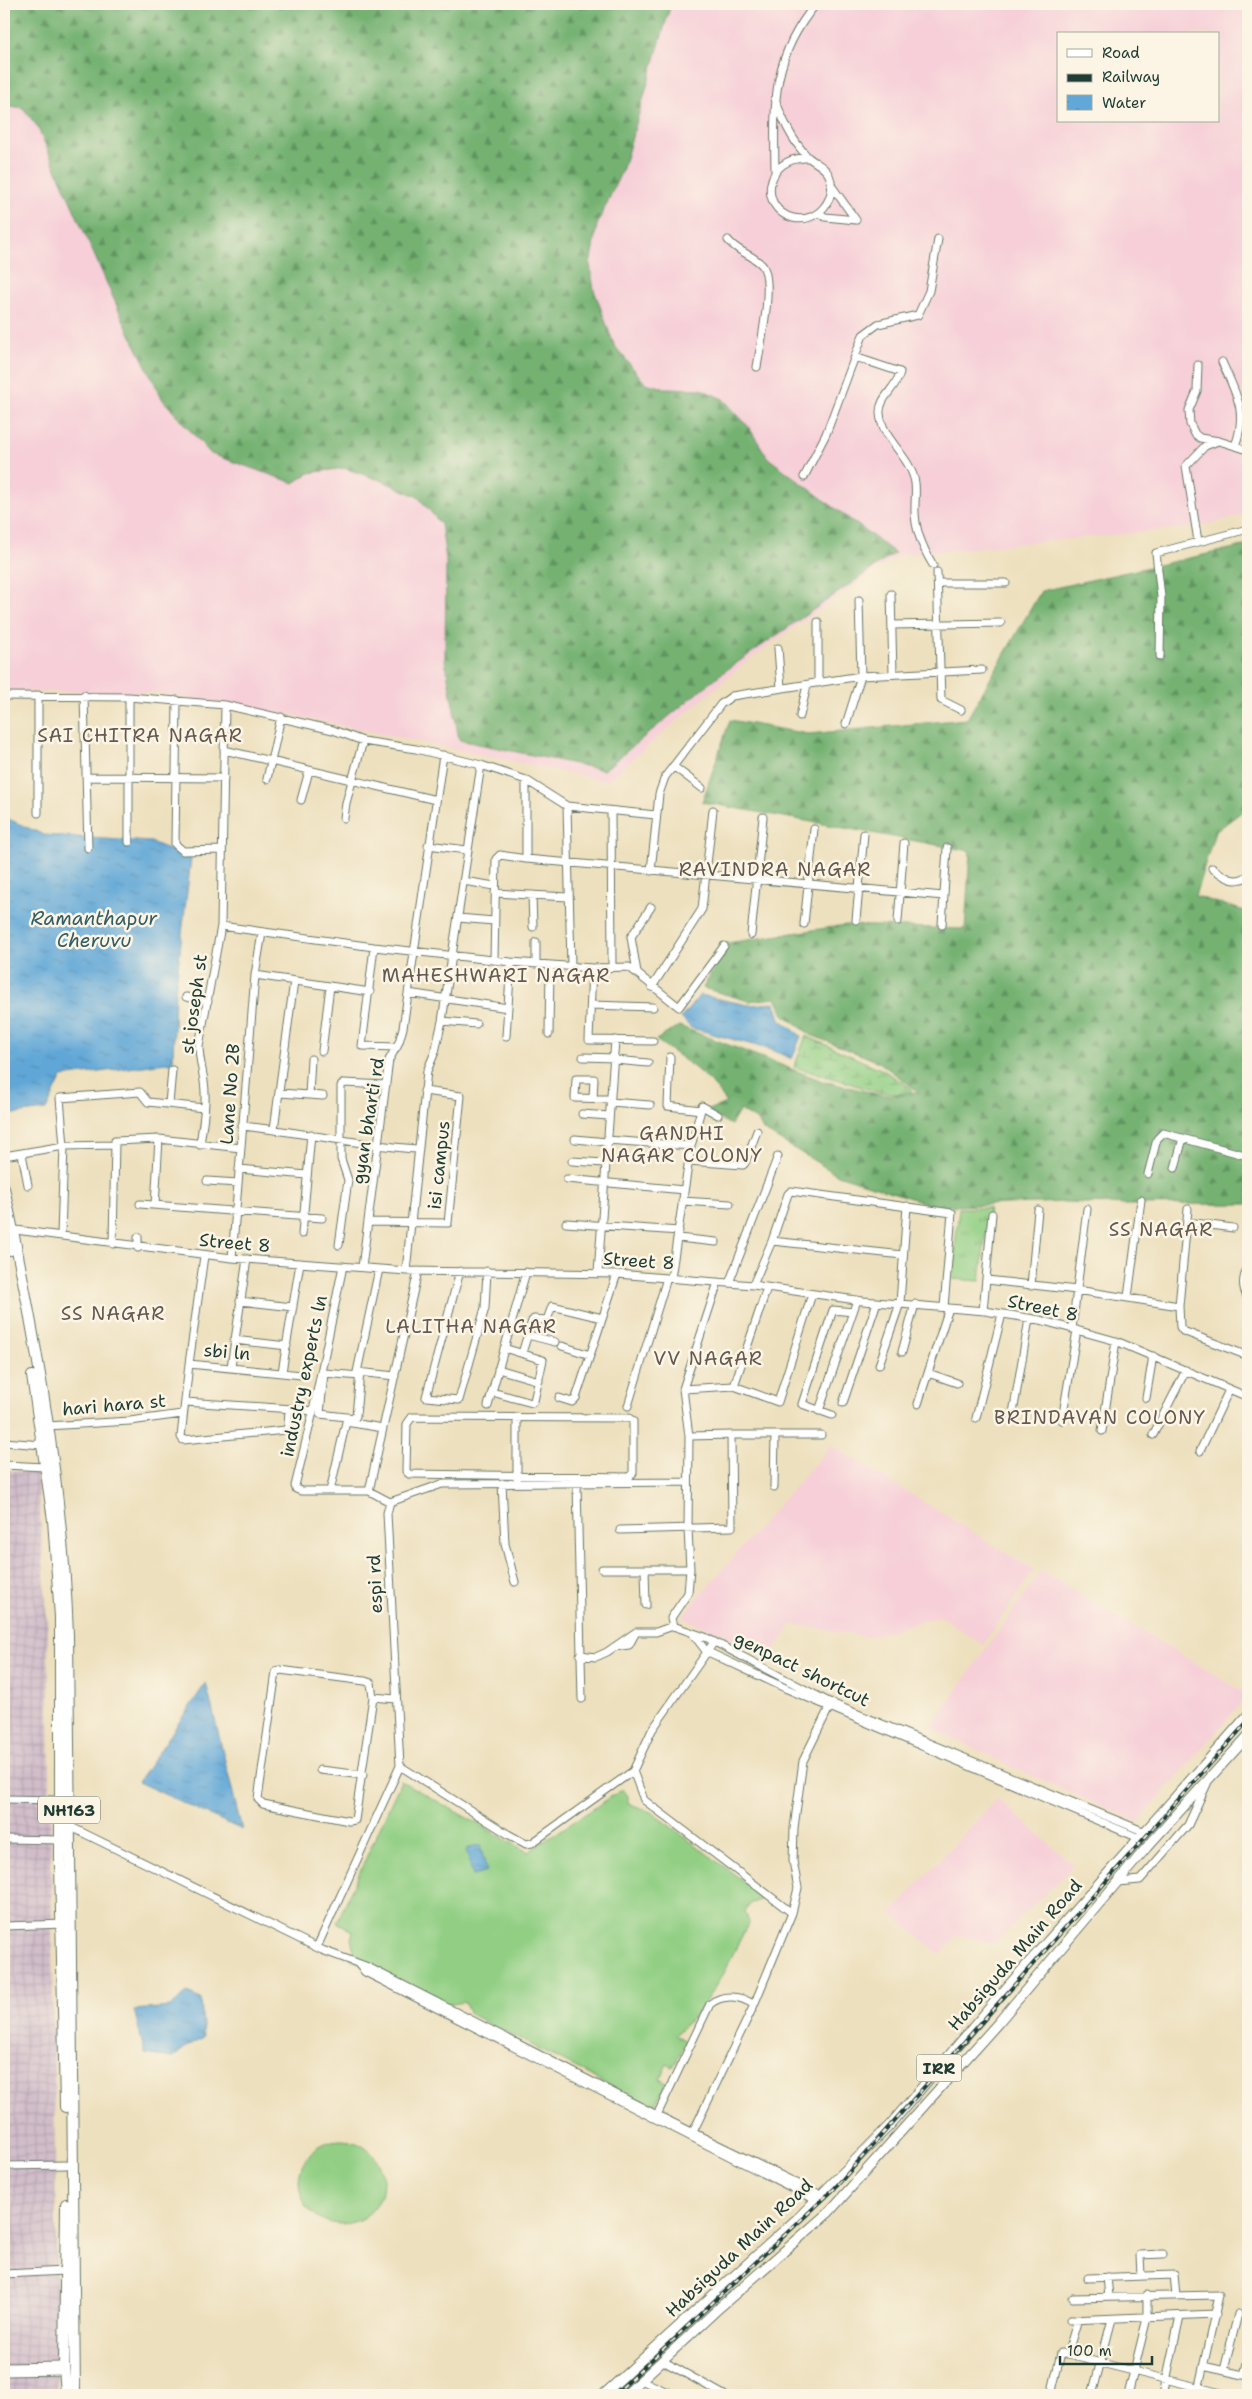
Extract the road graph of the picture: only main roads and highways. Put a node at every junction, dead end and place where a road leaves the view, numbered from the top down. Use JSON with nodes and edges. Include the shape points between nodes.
{"nodes":[{"id":1,"x":4,"y":1188,"type":"edge"},
{"id":2,"x":7,"y":1227,"type":"edge"},
{"id":3,"x":57,"y":1526,"type":"junction"},
{"id":4,"x":1248,"y":1716,"type":"edge"},
{"id":5,"x":1248,"y":1736,"type":"edge"},
{"id":6,"x":64,"y":1825,"type":"junction"},
{"id":7,"x":66,"y":1924,"type":"junction"},
{"id":8,"x":894,"y":2120,"type":"junction"},
{"id":9,"x":903,"y":2128,"type":"junction"},
{"id":10,"x":66,"y":2395,"type":"edge"},
{"id":11,"x":75,"y":2395,"type":"edge"},
{"id":12,"x":603,"y":2395,"type":"edge"},
{"id":13,"x":625,"y":2395,"type":"edge"}],
"edges":[{"from":1,"to":2,"type":"highway","number":"NH163"},
{"from":2,"to":3,"type":"highway","number":"NH163"},
{"from":2,"to":3,"type":"highway","number":"NH163","via":[[47,1426]]},
{"from":3,"to":6,"type":"highway","number":"NH163","via":[[59,1800]]},
{"from":3,"to":6,"type":"highway","number":"NH163","via":[[65,1567],[68,1635]]},
{"from":4,"to":8,"type":"main road","name":"Habsiguda Main Road","number":"IRR"},
{"from":5,"to":9,"type":"main road","name":"Habsiguda Main Road","number":"IRR"},
{"from":6,"to":7,"type":"highway","number":"NH163"},
{"from":6,"to":7,"type":"highway","number":"NH163","via":[[60,1840]]},
{"from":7,"to":10,"type":"highway","number":"NH163"},
{"from":7,"to":11,"type":"highway","number":"NH163"},
{"from":8,"to":9,"type":"main road"},
{"from":8,"to":12,"type":"main road","name":"Habsiguda Main Road","number":"IRR","via":[[818,2197]]},
{"from":9,"to":13,"type":"main road","name":"Habsiguda Main Road","number":"IRR","via":[[829,2212]]}]}
